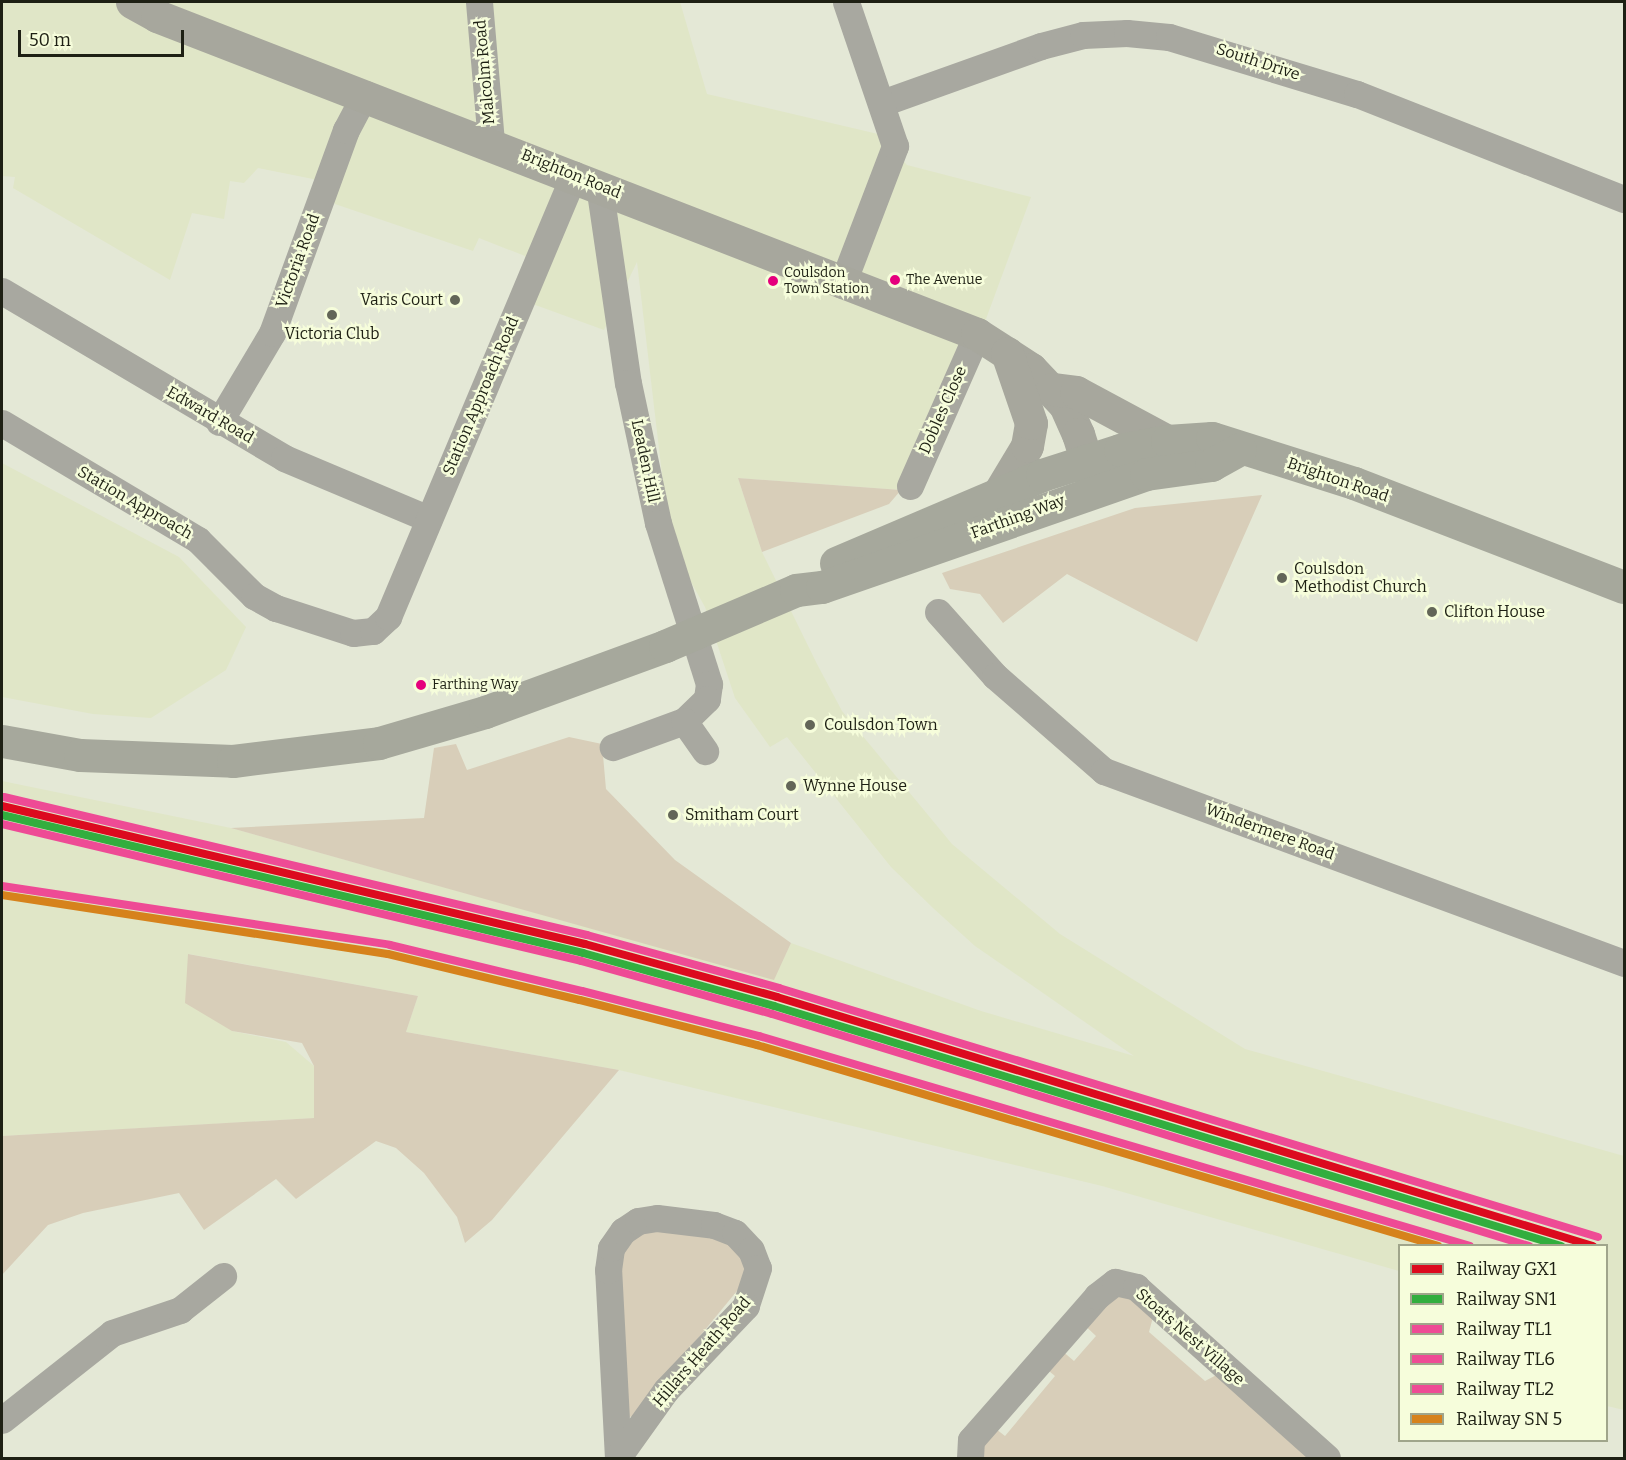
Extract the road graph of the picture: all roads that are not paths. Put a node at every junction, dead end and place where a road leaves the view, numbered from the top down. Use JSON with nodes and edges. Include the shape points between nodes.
{"nodes":[{"id":1,"x":132,"y":2,"type":"edge"},
{"id":2,"x":479,"y":2,"type":"edge"},
{"id":3,"x":846,"y":2,"type":"edge"},
{"id":4,"x":365,"y":94,"type":"junction"},
{"id":5,"x":882,"y":104,"type":"junction"},
{"id":6,"x":491,"y":143,"type":"junction"},
{"id":7,"x":587,"y":180,"type":"junction"},
{"id":8,"x":1624,"y":199,"type":"edge"},
{"id":9,"x":842,"y":285,"type":"junction"},
{"id":10,"x":2,"y":291,"type":"edge"},
{"id":11,"x":977,"y":334,"type":"junction"},
{"id":12,"x":1006,"y":353,"type":"junction"},
{"id":13,"x":1052,"y":389,"type":"junction"},
{"id":14,"x":219,"y":422,"type":"junction"},
{"id":15,"x":2,"y":423,"type":"edge"},
{"id":16,"x":1167,"y":441,"type":"junction"},
{"id":17,"x":1240,"y":449,"type":"junction"},
{"id":18,"x":1091,"y":475,"type":"junction"},
{"id":19,"x":910,"y":486,"type":"dead end"},
{"id":20,"x":1000,"y":491,"type":"junction"},
{"id":21,"x":429,"y":519,"type":"junction"},
{"id":22,"x":1624,"y":587,"type":"edge"},
{"id":23,"x":796,"y":590,"type":"junction"},
{"id":24,"x":938,"y":612,"type":"dead end"},
{"id":25,"x":388,"y":617,"type":"joint"},
{"id":26,"x":684,"y":721,"type":"junction"},
{"id":27,"x":2,"y":741,"type":"edge"},
{"id":28,"x":613,"y":747,"type":"dead end"},
{"id":29,"x":705,"y":751,"type":"dead end"},
{"id":30,"x":1624,"y":963,"type":"edge"},
{"id":31,"x":223,"y":1276,"type":"dead end"},
{"id":32,"x":2,"y":1420,"type":"edge"},
{"id":33,"x":618,"y":1458,"type":"edge"},
{"id":34,"x":970,"y":1458,"type":"edge"},
{"id":35,"x":1327,"y":1458,"type":"edge"}],
"edges":[{"from":1,"to":4,"type":"main road","name":"Brighton Road","via":[[157,16]]},
{"from":2,"to":6,"type":"street","name":"Malcolm Road"},
{"from":3,"to":5,"type":"street"},
{"from":4,"to":6,"type":"main road","name":"Brighton Road"},
{"from":4,"to":14,"type":"street","name":"Victoria Road","via":[[346,130],[272,333]]},
{"from":5,"to":8,"type":"street","name":"South Drive","via":[[1041,46],[1083,35],[1127,33],[1169,37],[1357,94]]},
{"from":5,"to":9,"type":"street","via":[[895,146]]},
{"from":6,"to":7,"type":"main road","name":"Brighton Road"},
{"from":7,"to":9,"type":"main road","name":"Brighton Road"},
{"from":7,"to":21,"type":"street","name":"Station Approach Road"},
{"from":7,"to":26,"type":"street","name":"Leaden Hill","via":[[676,590],[707,673],[707,699]]},
{"from":9,"to":11,"type":"main road","name":"Brighton Road"},
{"from":10,"to":14,"type":"street","name":"Edward Road"},
{"from":11,"to":12,"type":"main road","name":"Brighton Road"},
{"from":11,"to":19,"type":"street","name":"Dobles Close"},
{"from":12,"to":13,"type":"main road","name":"Brighton Road"},
{"from":12,"to":20,"type":"main road","via":[[1031,423],[1027,446]]},
{"from":13,"to":16,"type":"main road","name":"Brighton Road","via":[[1077,392]]},
{"from":13,"to":18,"type":"main road","name":"Brighton Road","via":[[1065,405]]},
{"from":14,"to":21,"type":"street","name":"Edward Road","via":[[284,458]]},
{"from":15,"to":25,"type":"street","name":"Station Approach","via":[[198,540],[233,579],[276,608],[353,633],[374,631]]},
{"from":16,"to":17,"type":"highway","name":"Brighton Road","via":[[1212,438]]},
{"from":16,"to":18,"type":"highway"},
{"from":17,"to":18,"type":"highway","name":"Farthing Way","via":[[1211,465],[1146,474]]},
{"from":17,"to":22,"type":"highway","name":"Brighton Road","via":[[1354,483]]},
{"from":18,"to":20,"type":"highway","name":"Farthing Way"},
{"from":18,"to":23,"type":"highway","name":"Farthing Way","via":[[822,587]]},
{"from":20,"to":23,"type":"highway","name":"Farthing Way","via":[[881,541],[816,573]]},
{"from":21,"to":25,"type":"street","name":"Station Approach Road"},
{"from":23,"to":27,"type":"highway","name":"Farthing Way","via":[[620,663],[485,712],[379,743],[234,761],[80,755]]},
{"from":24,"to":30,"type":"street","name":"Windermere Road","via":[[966,627],[994,676],[1104,771]]},
{"from":26,"to":28,"type":"street","name":"Leaden Hill"},
{"from":26,"to":29,"type":"street"},
{"from":31,"to":32,"type":"street","via":[[180,1310],[112,1333]]},
{"from":33,"to":33,"type":"street","name":"Hillars Heath Road","via":[[666,1389],[746,1306],[758,1268],[751,1250],[735,1233],[714,1225],[657,1218],[638,1221],[622,1231],[611,1248],[608,1270]]},
{"from":34,"to":35,"type":"street","name":"Stoats Nest Village","via":[[971,1440],[1090,1303],[1115,1282],[1136,1287]]}]}
